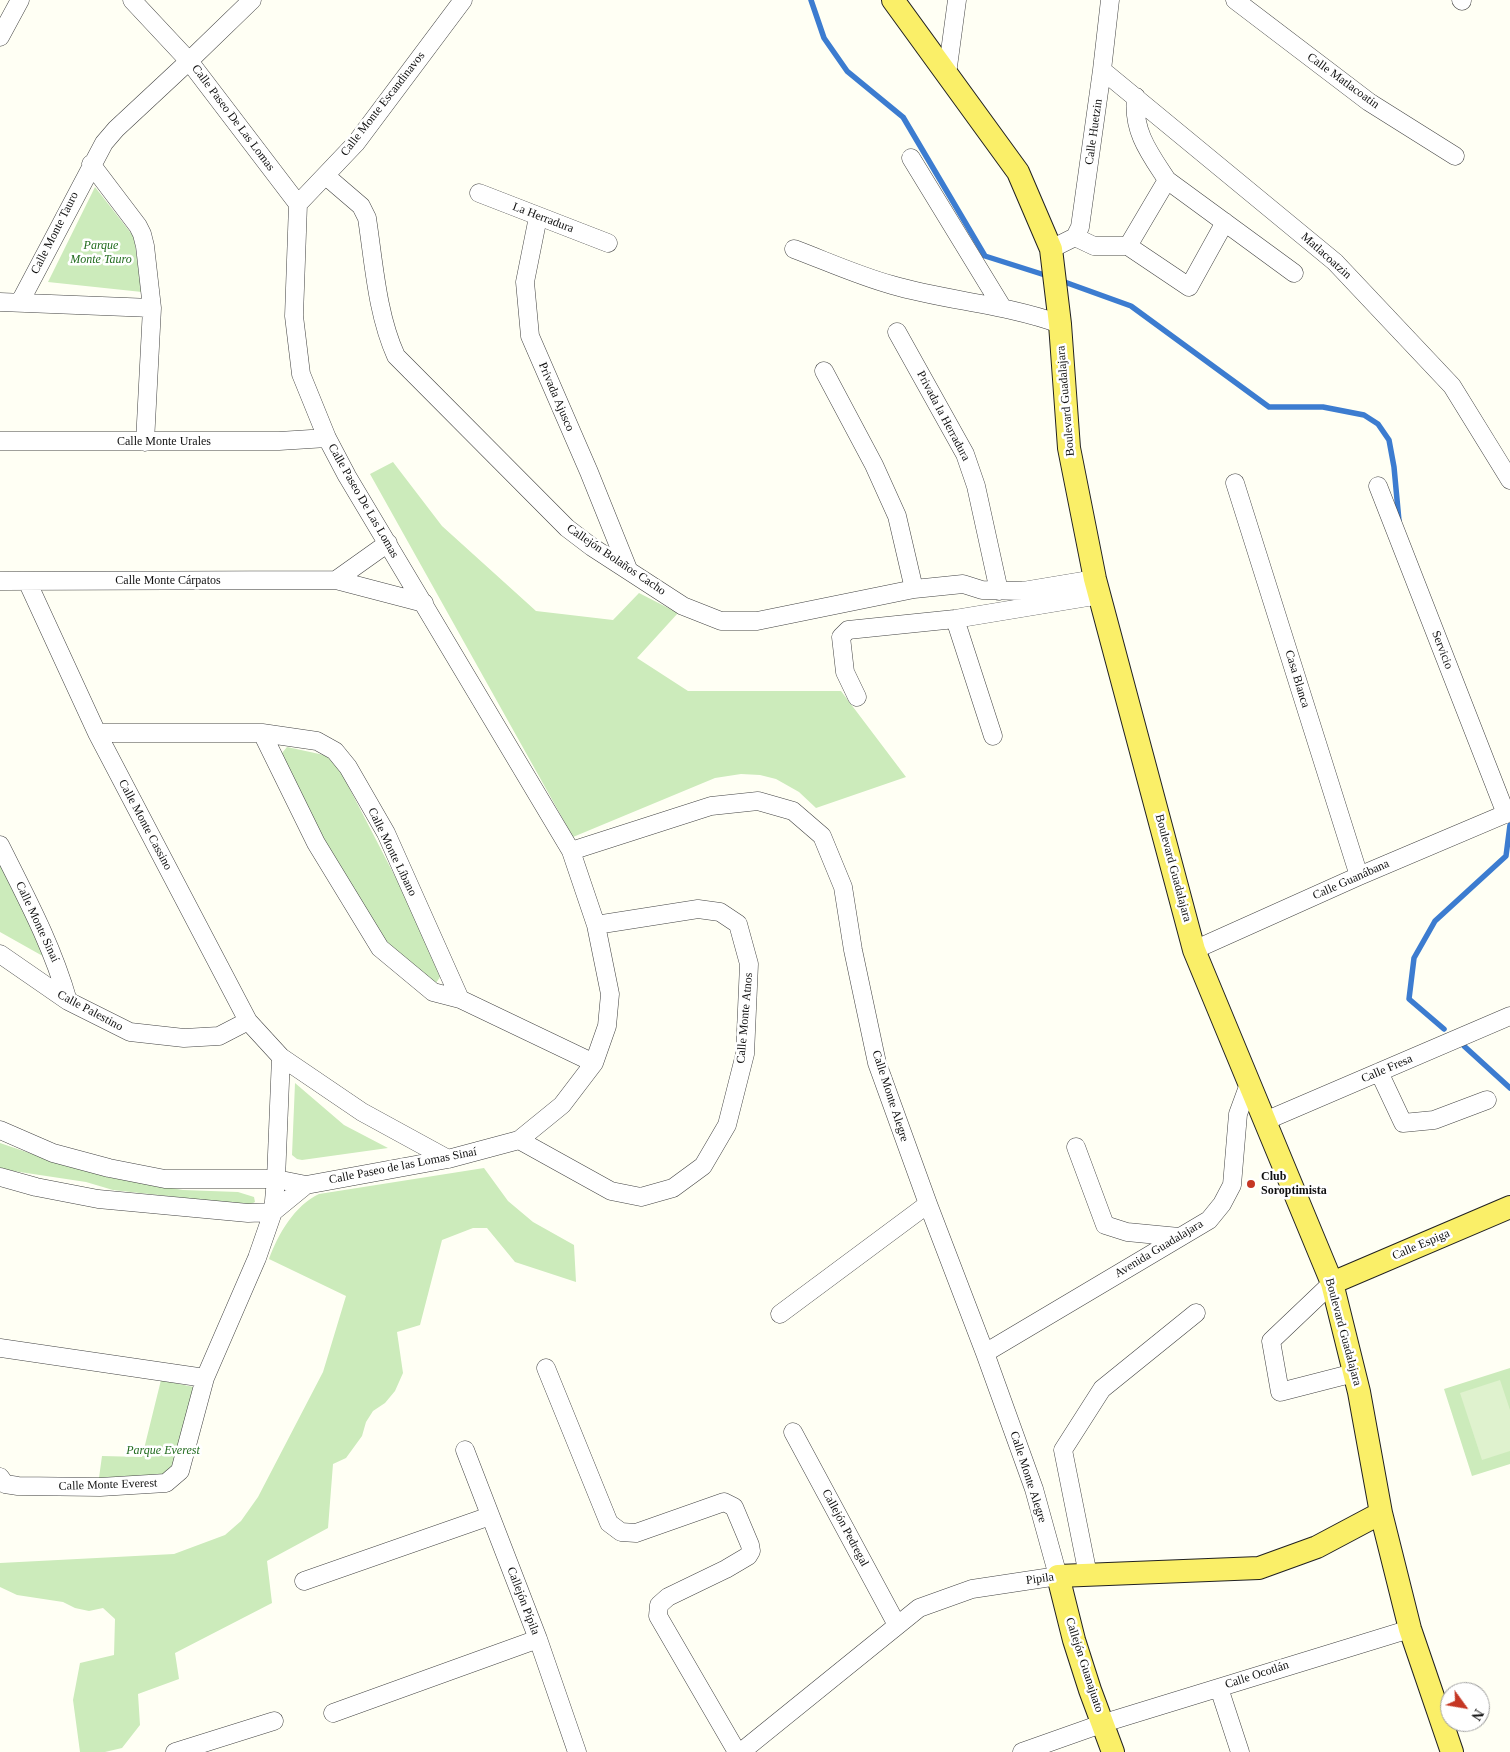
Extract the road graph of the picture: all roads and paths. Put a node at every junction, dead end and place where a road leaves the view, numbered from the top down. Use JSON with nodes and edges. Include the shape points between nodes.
{"nodes":[{"id":1,"x":20,"y":0,"type":"edge"},
{"id":2,"x":132,"y":0,"type":"edge"},
{"id":3,"x":252,"y":0,"type":"edge"},
{"id":4,"x":463,"y":0,"type":"edge"},
{"id":5,"x":893,"y":0,"type":"edge"},
{"id":6,"x":957,"y":0,"type":"edge"},
{"id":7,"x":1110,"y":0,"type":"edge"},
{"id":8,"x":1235,"y":0,"type":"edge"},
{"id":9,"x":0,"y":37,"type":"edge"},
{"id":10,"x":189,"y":61,"type":"junction"},
{"id":11,"x":1102,"y":70,"type":"junction"},
{"id":12,"x":947,"y":74,"type":"junction"},
{"id":13,"x":1136,"y":97,"type":"junction"},
{"id":14,"x":1455,"y":156,"type":"dead end"},
{"id":15,"x":911,"y":158,"type":"dead end"},
{"id":16,"x":91,"y":164,"type":"junction"},
{"id":17,"x":326,"y":176,"type":"junction"},
{"id":18,"x":1167,"y":180,"type":"junction"},
{"id":19,"x":479,"y":193,"type":"dead end"},
{"id":20,"x":298,"y":204,"type":"junction"},
{"id":21,"x":538,"y":217,"type":"junction"},
{"id":22,"x":1225,"y":222,"type":"junction"},
{"id":23,"x":1075,"y":237,"type":"junction"},
{"id":24,"x":608,"y":243,"type":"dead end"},
{"id":25,"x":1128,"y":246,"type":"junction"},
{"id":26,"x":794,"y":249,"type":"dead end"},
{"id":27,"x":1052,"y":257,"type":"junction"},
{"id":28,"x":1294,"y":273,"type":"dead end"},
{"id":29,"x":0,"y":302,"type":"edge"},
{"id":30,"x":20,"y":302,"type":"junction"},
{"id":31,"x":1002,"y":307,"type":"junction"},
{"id":32,"x":152,"y":308,"type":"junction"},
{"id":33,"x":1059,"y":313,"type":"junction"},
{"id":34,"x":897,"y":332,"type":"dead end"},
{"id":35,"x":824,"y":371,"type":"dead end"},
{"id":36,"x":327,"y":438,"type":"junction"},
{"id":37,"x":0,"y":441,"type":"edge"},
{"id":38,"x":145,"y":442,"type":"junction"},
{"id":39,"x":1510,"y":480,"type":"edge"},
{"id":40,"x":1234,"y":483,"type":"dead end"},
{"id":41,"x":1378,"y":486,"type":"dead end"},
{"id":42,"x":388,"y":543,"type":"junction"},
{"id":43,"x":628,"y":569,"type":"junction"},
{"id":44,"x":336,"y":580,"type":"junction"},
{"id":45,"x":0,"y":581,"type":"edge"},
{"id":46,"x":27,"y":581,"type":"junction"},
{"id":47,"x":1097,"y":587,"type":"junction"},
{"id":48,"x":914,"y":589,"type":"junction"},
{"id":49,"x":998,"y":591,"type":"junction"},
{"id":50,"x":424,"y":603,"type":"junction"},
{"id":51,"x":955,"y":619,"type":"junction"},
{"id":52,"x":857,"y":697,"type":"dead end"},
{"id":53,"x":97,"y":733,"type":"junction"},
{"id":54,"x":262,"y":733,"type":"junction"},
{"id":55,"x":994,"y":736,"type":"dead end"},
{"id":56,"x":1508,"y":813,"type":"edge"},
{"id":57,"x":0,"y":845,"type":"edge"},
{"id":58,"x":571,"y":851,"type":"junction"},
{"id":59,"x":1358,"y":876,"type":"junction"},
{"id":60,"x":596,"y":925,"type":"junction"},
{"id":61,"x":1194,"y":950,"type":"junction"},
{"id":62,"x":0,"y":954,"type":"edge"},
{"id":63,"x":460,"y":999,"type":"junction"},
{"id":64,"x":68,"y":1001,"type":"junction"},
{"id":65,"x":1510,"y":1016,"type":"edge"},
{"id":66,"x":248,"y":1021,"type":"junction"},
{"id":67,"x":280,"y":1057,"type":"junction"},
{"id":68,"x":594,"y":1063,"type":"junction"},
{"id":69,"x":1379,"y":1072,"type":"junction"},
{"id":70,"x":1249,"y":1084,"type":"junction"},
{"id":71,"x":1487,"y":1100,"type":"dead end"},
{"id":72,"x":1265,"y":1121,"type":"junction"},
{"id":73,"x":0,"y":1130,"type":"edge"},
{"id":74,"x":519,"y":1140,"type":"junction"},
{"id":75,"x":1076,"y":1147,"type":"dead end"},
{"id":76,"x":448,"y":1159,"type":"junction"},
{"id":77,"x":0,"y":1178,"type":"edge"},
{"id":78,"x":276,"y":1179,"type":"junction"},
{"id":79,"x":306,"y":1186,"type":"junction"},
{"id":80,"x":928,"y":1204,"type":"junction"},
{"id":81,"x":1510,"y":1207,"type":"edge"},
{"id":82,"x":272,"y":1212,"type":"junction"},
{"id":83,"x":1179,"y":1237,"type":"junction"},
{"id":84,"x":1332,"y":1283,"type":"junction"},
{"id":85,"x":780,"y":1314,"type":"dead end"},
{"id":86,"x":1196,"y":1314,"type":"dead end"},
{"id":87,"x":0,"y":1348,"type":"edge"},
{"id":88,"x":985,"y":1353,"type":"junction"},
{"id":89,"x":546,"y":1368,"type":"dead end"},
{"id":90,"x":1354,"y":1373,"type":"junction"},
{"id":91,"x":205,"y":1378,"type":"junction"},
{"id":92,"x":793,"y":1432,"type":"dead end"},
{"id":93,"x":465,"y":1450,"type":"dead end"},
{"id":94,"x":0,"y":1477,"type":"edge"},
{"id":95,"x":1381,"y":1513,"type":"junction"},
{"id":96,"x":490,"y":1516,"type":"junction"},
{"id":97,"x":1088,"y":1575,"type":"junction"},
{"id":98,"x":1058,"y":1576,"type":"junction"},
{"id":99,"x":304,"y":1581,"type":"dead end"},
{"id":100,"x":897,"y":1624,"type":"junction"},
{"id":101,"x":1410,"y":1629,"type":"junction"},
{"id":102,"x":538,"y":1639,"type":"junction"},
{"id":103,"x":1219,"y":1688,"type":"junction"},
{"id":104,"x":333,"y":1713,"type":"dead end"},
{"id":105,"x":274,"y":1721,"type":"dead end"},
{"id":106,"x":1104,"y":1723,"type":"junction"},
{"id":107,"x":175,"y":1752,"type":"edge"},
{"id":108,"x":577,"y":1752,"type":"edge"},
{"id":109,"x":737,"y":1752,"type":"edge"},
{"id":110,"x":741,"y":1752,"type":"edge"},
{"id":111,"x":1022,"y":1752,"type":"edge"},
{"id":112,"x":1113,"y":1752,"type":"edge"},
{"id":113,"x":1240,"y":1752,"type":"edge"},
{"id":114,"x":1452,"y":1752,"type":"edge"}],
"edges":[{"from":1,"to":9,"type":"street"},
{"from":2,"to":10,"type":"street","name":"Calle Paseo De Las Lomas"},
{"from":3,"to":10,"type":"street","name":"Calle Monte Tauro"},
{"from":4,"to":17,"type":"street","name":"Calle Monte Escandinavos","via":[[356,143]]},
{"from":5,"to":12,"type":"main road","name":"Boulevard Guadalajara"},
{"from":6,"to":12,"type":"street"},
{"from":7,"to":11,"type":"street","name":"Calle Huetzin"},
{"from":8,"to":14,"type":"street","name":"Calle Matlacoatin","via":[[1368,102]]},
{"from":10,"to":16,"type":"street","name":"Calle Monte Tauro","via":[[116,129]]},
{"from":10,"to":20,"type":"street","name":"Calle Paseo De Las Lomas"},
{"from":11,"to":13,"type":"street","name":"Matlacoatzin"},
{"from":11,"to":23,"type":"street","name":"Calle Huetzin","via":[[1080,226]]},
{"from":12,"to":27,"type":"main road","name":"Boulevard Guadalajara","via":[[1018,172]]},
{"from":13,"to":18,"type":"street","via":[[1134,109],[1142,140]]},
{"from":13,"to":39,"type":"street","name":"Matlacoatzin","via":[[1335,262],[1452,386]]},
{"from":15,"to":31,"type":"street"},
{"from":16,"to":30,"type":"street","name":"Calle Monte Tauro"},
{"from":16,"to":32,"type":"street","via":[[142,234]]},
{"from":17,"to":20,"type":"street","name":"Calle Monte Escandinavos"},
{"from":17,"to":43,"type":"street","name":"Callejón Bolaños Cacho","via":[[361,206],[366,218],[383,316],[396,356],[567,528]]},
{"from":18,"to":22,"type":"street"},
{"from":18,"to":25,"type":"street"},
{"from":19,"to":21,"type":"street","name":"La Herradura"},
{"from":20,"to":36,"type":"street","name":"Calle Paseo De Las Lomas","via":[[294,316],[301,374]]},
{"from":21,"to":24,"type":"street","name":"La Herradura"},
{"from":21,"to":43,"type":"street","name":"Privada Ajusco","via":[[525,282],[530,336]]},
{"from":22,"to":25,"type":"street","via":[[1189,287]]},
{"from":22,"to":28,"type":"street"},
{"from":23,"to":25,"type":"street","via":[[1094,246]]},
{"from":23,"to":27,"type":"street"},
{"from":26,"to":31,"type":"street","via":[[891,285]]},
{"from":27,"to":33,"type":"main road","name":"Boulevard Guadalajara"},
{"from":29,"to":30,"type":"street"},
{"from":30,"to":32,"type":"street"},
{"from":31,"to":33,"type":"street","via":[[1038,316]]},
{"from":32,"to":38,"type":"street"},
{"from":33,"to":47,"type":"main road","name":"Boulevard Guadalajara","via":[[1069,448]]},
{"from":34,"to":49,"type":"street","name":"Privada la Herradura","via":[[965,454],[976,486]]},
{"from":35,"to":48,"type":"street","via":[[897,516]]},
{"from":36,"to":38,"type":"street","name":"Calle Monte Urales"},
{"from":36,"to":42,"type":"street","name":"Calle Paseo De Las Lomas"},
{"from":37,"to":38,"type":"street","name":"Calle Monte Urales"},
{"from":40,"to":59,"type":"street","name":"Casa Blanca"},
{"from":41,"to":56,"type":"street","name":"Servicio"},
{"from":42,"to":44,"type":"street"},
{"from":42,"to":50,"type":"street","name":"Calle Paseo De Las Lomas"},
{"from":43,"to":48,"type":"street","name":"Callejón Bolaños Cacho","via":[[683,606],[721,621],[757,621]]},
{"from":44,"to":46,"type":"street","name":"Calle Monte Cárpatos"},
{"from":44,"to":50,"type":"street","name":"Calle Monte Cárpatos"},
{"from":45,"to":46,"type":"street","name":"Calle Monte Cárpatos"},
{"from":46,"to":53,"type":"street","name":"Calle Monte Cassino"},
{"from":47,"to":49,"type":"street","name":"Callejón Bolaños Cacho"},
{"from":47,"to":51,"type":"street"},
{"from":47,"to":61,"type":"main road","name":"Boulevard Guadalajara"},
{"from":48,"to":49,"type":"street","name":"Callejón Bolaños Cacho","via":[[963,584]]},
{"from":50,"to":58,"type":"street","name":"Calle Paseo De Las Lomas"},
{"from":51,"to":52,"type":"street","via":[[848,630],[841,637],[845,672]]},
{"from":51,"to":55,"type":"street"},
{"from":53,"to":54,"type":"street","name":"Calle Monte Líbano"},
{"from":53,"to":66,"type":"street","name":"Calle Monte Cassino"},
{"from":54,"to":63,"type":"street","via":[[316,843],[380,948],[433,992]]},
{"from":54,"to":63,"type":"street","name":"Calle Monte Líbano","via":[[317,741],[335,751],[348,767],[386,834]]},
{"from":56,"to":59,"type":"street","name":"Calle Guanábana"},
{"from":57,"to":64,"type":"street","name":"Calle Monte Sinaí","via":[[59,969]]},
{"from":58,"to":60,"type":"street","name":"Calle Paseo De Las Lomas"},
{"from":58,"to":80,"type":"street","name":"Calle Monte Alegre","via":[[711,806],[758,801],[793,811],[822,836],[843,886],[877,1063]]},
{"from":59,"to":61,"type":"street","name":"Calle Guanábana"},
{"from":60,"to":68,"type":"street","name":"Calle Paseo de las Lomas Sinaí","via":[[610,994],[607,1026]]},
{"from":60,"to":74,"type":"street","name":"Calle Monte Atnos","via":[[698,909],[720,912],[738,924],[749,964],[745,1054],[727,1125],[703,1166],[673,1188],[641,1197],[611,1192]]},
{"from":61,"to":70,"type":"main road","name":"Boulevard Guadalajara"},
{"from":62,"to":64,"type":"street","name":"Calle Palestino"},
{"from":63,"to":68,"type":"street"},
{"from":64,"to":66,"type":"street","name":"Calle Palestino","via":[[130,1032],[184,1038],[219,1036]]},
{"from":65,"to":69,"type":"street","name":"Calle Fresa"},
{"from":66,"to":67,"type":"street","name":"Calle Monte Cassino"},
{"from":67,"to":76,"type":"street","name":"Calle Monte Cassino","via":[[362,1112]]},
{"from":67,"to":78,"type":"street"},
{"from":68,"to":74,"type":"street","name":"Calle Paseo de las Lomas Sinaí","via":[[562,1105]]},
{"from":69,"to":71,"type":"street","via":[[1403,1123],[1434,1120]]},
{"from":69,"to":72,"type":"street","name":"Calle Fresa"},
{"from":70,"to":72,"type":"main road","name":"Boulevard Guadalajara"},
{"from":70,"to":83,"type":"street","name":"Avenida Guadalajara","via":[[1238,1114],[1232,1185],[1209,1220]]},
{"from":72,"to":84,"type":"main road","name":"Boulevard Guadalajara"},
{"from":73,"to":78,"type":"street","name":"Calle Paseo de las Lomas Sinaí","via":[[53,1153],[165,1179]]},
{"from":74,"to":76,"type":"street","name":"Calle Paseo de las Lomas Sinaí"},
{"from":75,"to":83,"type":"street","via":[[1105,1225],[1127,1232]]},
{"from":76,"to":79,"type":"street","name":"Calle Paseo de las Lomas Sinaí"},
{"from":77,"to":82,"type":"street","via":[[98,1199],[248,1213]]},
{"from":78,"to":79,"type":"street","name":"Calle Paseo de las Lomas Sinaí"},
{"from":78,"to":82,"type":"street"},
{"from":79,"to":82,"type":"street","name":"Calle Paseo de las Lomas Sinaí"},
{"from":80,"to":85,"type":"street"},
{"from":80,"to":88,"type":"street","name":"Calle Monte Alegre"},
{"from":81,"to":84,"type":"main road","name":"Calle Espiga"},
{"from":82,"to":91,"type":"street","name":"Calle Monte Everest"},
{"from":83,"to":88,"type":"street","name":"Avenida Guadalajara"},
{"from":84,"to":90,"type":"main road","name":"Boulevard Guadalajara"},
{"from":84,"to":90,"type":"street","via":[[1271,1341],[1280,1392]]},
{"from":86,"to":97,"type":"street","via":[[1102,1390],[1063,1450]]},
{"from":87,"to":91,"type":"street"},
{"from":88,"to":98,"type":"street","name":"Calle Monte Alegre","via":[[1034,1489]]},
{"from":89,"to":109,"type":"street","via":[[609,1523],[620,1532],[636,1533],[724,1502],[734,1507],[750,1545],[748,1556],[668,1597],[659,1605],[658,1616]]},
{"from":90,"to":95,"type":"main road","name":"Boulevard Guadalajara"},
{"from":91,"to":94,"type":"street","name":"Calle Monte Everest","via":[[180,1471],[166,1483],[18,1486],[5,1484]]},
{"from":92,"to":100,"type":"street","name":"Callejón Pedregal"},
{"from":93,"to":96,"type":"street","name":"Callejón Pípila"},
{"from":95,"to":97,"type":"main road","name":"Pipila","via":[[1317,1547],[1259,1568]]},
{"from":95,"to":101,"type":"main road","name":"Boulevard Guadalajara"},
{"from":96,"to":99,"type":"street"},
{"from":96,"to":102,"type":"street","name":"Callejón Pípila"},
{"from":97,"to":98,"type":"main road","name":"Pipila"},
{"from":98,"to":100,"type":"street","name":"Pipila","via":[[972,1589],[919,1608]]},
{"from":98,"to":106,"type":"main road","name":"Callejón Guanajuato","via":[[1074,1640]]},
{"from":100,"to":110,"type":"street","name":"Pipila"},
{"from":101,"to":103,"type":"street","name":"Calle Ocotlán"},
{"from":101,"to":114,"type":"main road","name":"Boulevard Guadalajara"},
{"from":102,"to":104,"type":"street"},
{"from":102,"to":108,"type":"street","name":"Callejón Pípila"},
{"from":103,"to":106,"type":"street","name":"Calle Ocotlán"},
{"from":103,"to":113,"type":"street"},
{"from":105,"to":107,"type":"street"},
{"from":106,"to":111,"type":"street","name":"Calle Ocotlán"},
{"from":106,"to":112,"type":"main road","name":"Callejón Guanajuato"}]}
